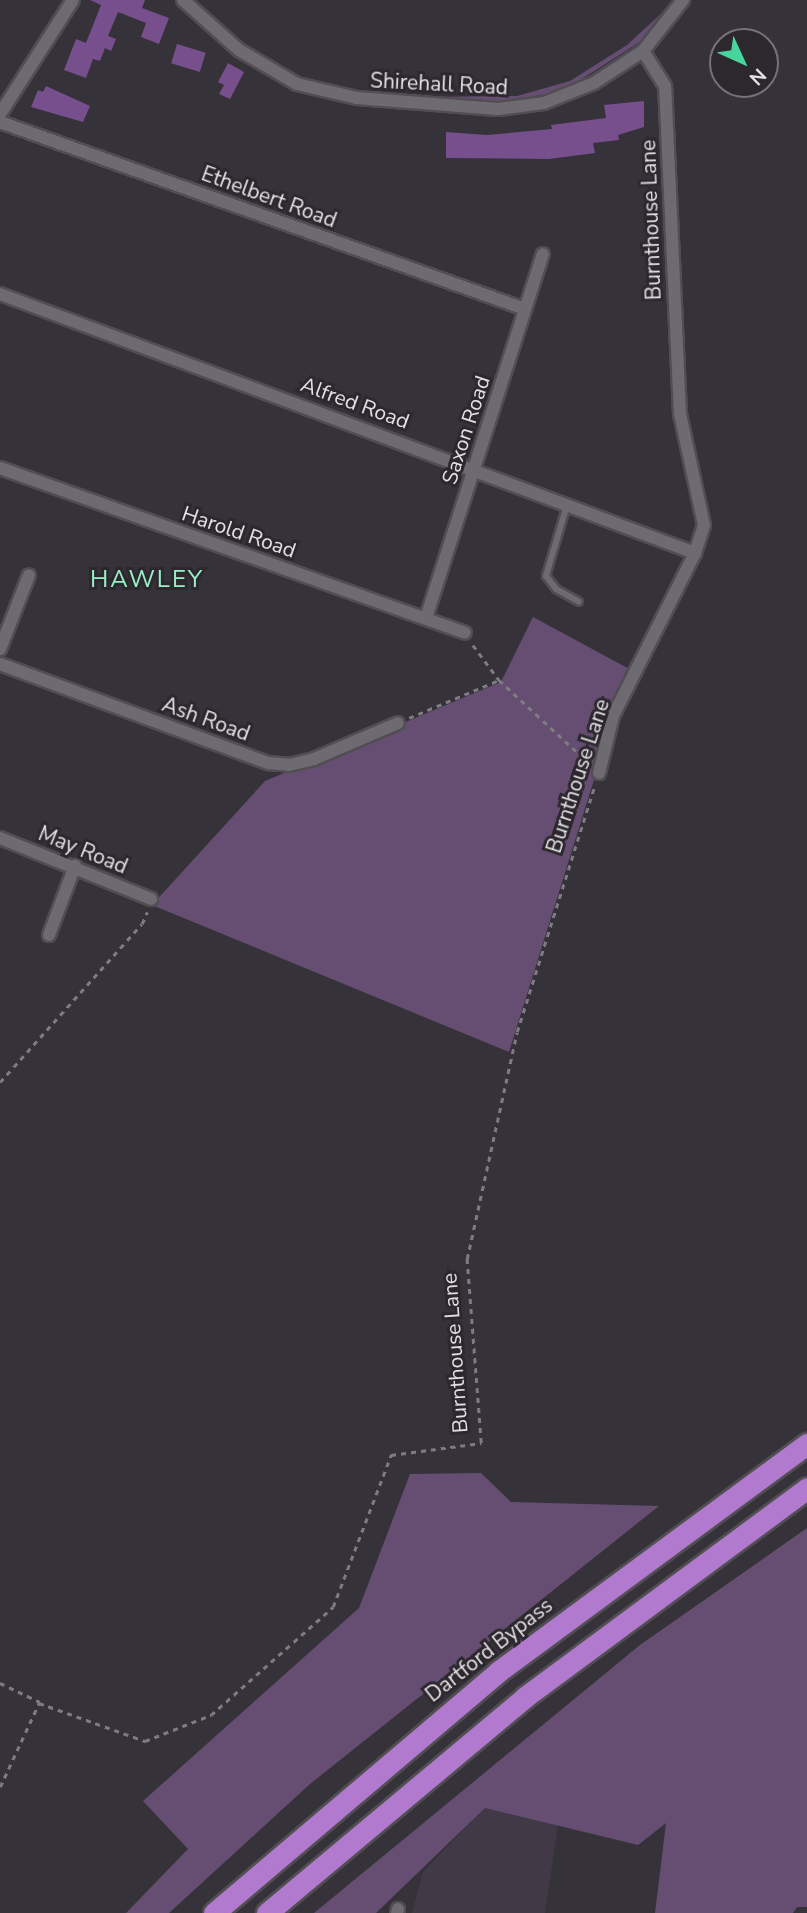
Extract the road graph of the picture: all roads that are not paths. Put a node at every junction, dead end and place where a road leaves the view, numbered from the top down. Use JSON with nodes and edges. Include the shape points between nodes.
{"nodes":[{"id":1,"x":73,"y":0,"type":"edge"},
{"id":2,"x":183,"y":0,"type":"edge"},
{"id":3,"x":683,"y":0,"type":"edge"},
{"id":4,"x":643,"y":51,"type":"junction"},
{"id":5,"x":0,"y":114,"type":"edge"},
{"id":6,"x":0,"y":122,"type":"edge"},
{"id":7,"x":543,"y":254,"type":"dead end"},
{"id":8,"x":0,"y":293,"type":"edge"},
{"id":9,"x":526,"y":309,"type":"junction"},
{"id":10,"x":474,"y":467,"type":"junction"},
{"id":11,"x":0,"y":468,"type":"edge"},
{"id":12,"x":568,"y":504,"type":"junction"},
{"id":13,"x":695,"y":554,"type":"junction"},
{"id":14,"x":29,"y":575,"type":"dead end"},
{"id":15,"x":579,"y":601,"type":"dead end"},
{"id":16,"x":426,"y":618,"type":"junction"},
{"id":17,"x":465,"y":634,"type":"road end"},
{"id":18,"x":0,"y":649,"type":"edge"},
{"id":19,"x":0,"y":664,"type":"edge"},
{"id":20,"x":398,"y":723,"type":"road end"},
{"id":21,"x":599,"y":773,"type":"road end"},
{"id":22,"x":0,"y":838,"type":"edge"},
{"id":23,"x":75,"y":866,"type":"junction"},
{"id":24,"x":152,"y":899,"type":"road end"},
{"id":25,"x":49,"y":935,"type":"dead end"},
{"id":26,"x":807,"y":1444,"type":"edge"},
{"id":27,"x":807,"y":1488,"type":"edge"},
{"id":28,"x":214,"y":1913,"type":"edge"},
{"id":29,"x":267,"y":1913,"type":"edge"}],
"edges":[{"from":1,"to":5,"type":"street"},
{"from":2,"to":4,"type":"street","name":"Shirehall Road","via":[[256,62],[297,84],[357,98],[456,108],[521,107],[594,83]]},
{"from":3,"to":4,"type":"street","name":"Shirehall Road"},
{"from":4,"to":13,"type":"street","name":"Burnthouse Lane","via":[[665,86],[680,414],[704,525]]},
{"from":6,"to":9,"type":"street","name":"Ethelbert Road"},
{"from":7,"to":9,"type":"street","name":"Saxon Road"},
{"from":8,"to":10,"type":"street","name":"Alfred Road"},
{"from":9,"to":10,"type":"street","name":"Saxon Road"},
{"from":10,"to":12,"type":"street","name":"Alfred Road"},
{"from":10,"to":16,"type":"street","name":"Saxon Road"},
{"from":11,"to":16,"type":"street","name":"Harold Road"},
{"from":12,"to":13,"type":"street","name":"Alfred Road"},
{"from":12,"to":15,"type":"lane","via":[[546,576],[556,589]]},
{"from":13,"to":21,"type":"street","name":"Burnthouse Lane","via":[[613,716]]},
{"from":14,"to":18,"type":"street"},
{"from":16,"to":17,"type":"street","name":"Harold Road"},
{"from":19,"to":20,"type":"street","name":"Ash Road","via":[[268,763],[289,765],[314,759]]},
{"from":22,"to":23,"type":"street","name":"May Road"},
{"from":23,"to":24,"type":"street","name":"May Road"},
{"from":23,"to":25,"type":"street"},
{"from":26,"to":28,"type":"highway","name":"Dartford Bypass","via":[[499,1671]]},
{"from":27,"to":29,"type":"highway","via":[[525,1698]]}]}
